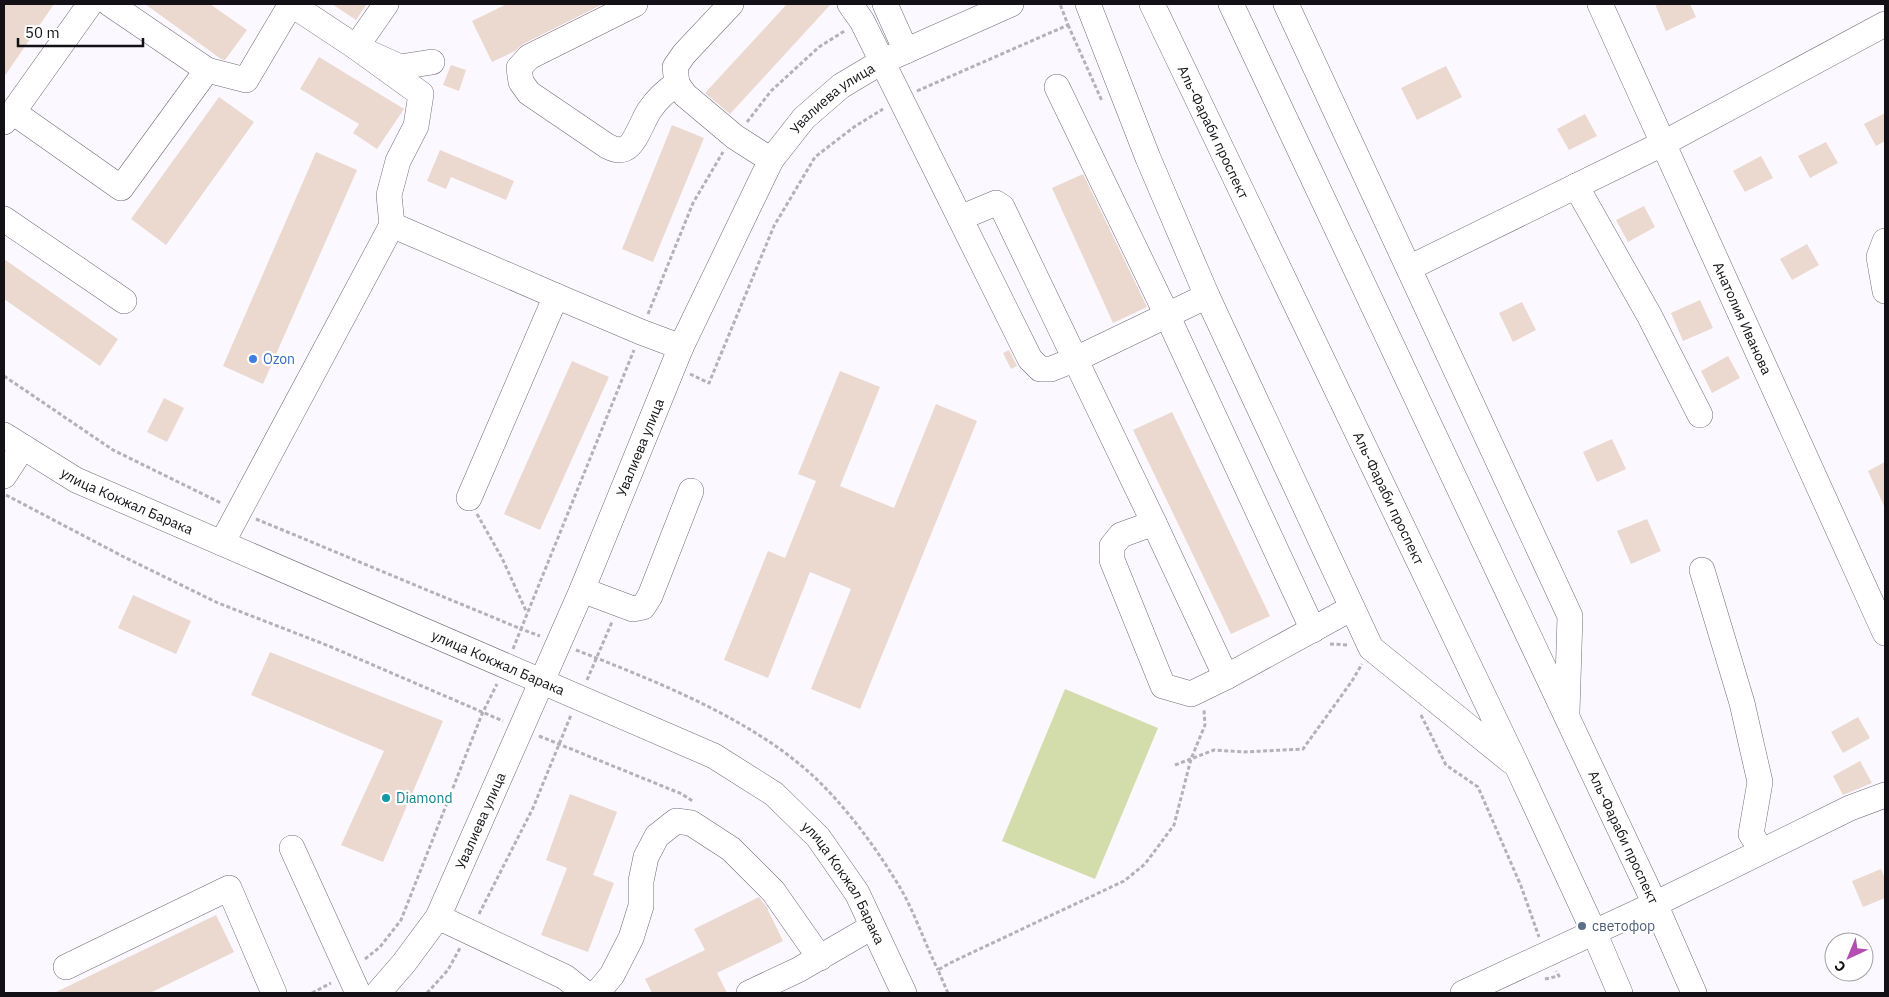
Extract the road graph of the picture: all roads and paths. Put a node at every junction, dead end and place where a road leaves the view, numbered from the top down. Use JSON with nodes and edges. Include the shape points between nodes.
{"nodes":[{"id":1,"x":90,"y":4,"type":"edge"},
{"id":2,"x":110,"y":4,"type":"edge"},
{"id":3,"x":291,"y":4,"type":"edge"},
{"id":4,"x":386,"y":4,"type":"edge"},
{"id":5,"x":634,"y":4,"type":"edge"},
{"id":6,"x":731,"y":4,"type":"edge"},
{"id":7,"x":850,"y":4,"type":"edge"},
{"id":8,"x":886,"y":4,"type":"edge"},
{"id":9,"x":1011,"y":4,"type":"edge"},
{"id":10,"x":1060,"y":4,"type":"edge"},
{"id":11,"x":1088,"y":4,"type":"edge"},
{"id":12,"x":1152,"y":4,"type":"edge"},
{"id":13,"x":1231,"y":4,"type":"edge"},
{"id":14,"x":1286,"y":4,"type":"edge"},
{"id":15,"x":1600,"y":4,"type":"edge"},
{"id":16,"x":1885,"y":24,"type":"edge"},
{"id":17,"x":356,"y":47,"type":"junction"},
{"id":18,"x":906,"y":51,"type":"junction"},
{"id":19,"x":883,"y":61,"type":"junction"},
{"id":20,"x":432,"y":62,"type":"dead end"},
{"id":21,"x":207,"y":70,"type":"junction"},
{"id":22,"x":677,"y":84,"type":"junction"},
{"id":23,"x":1057,"y":87,"type":"dead end"},
{"id":24,"x":900,"y":98,"type":"junction"},
{"id":25,"x":9,"y":117,"type":"edge"},
{"id":26,"x":1662,"y":144,"type":"junction"},
{"id":27,"x":771,"y":160,"type":"junction"},
{"id":28,"x":1576,"y":186,"type":"junction"},
{"id":29,"x":960,"y":218,"type":"junction"},
{"id":30,"x":4,"y":219,"type":"edge"},
{"id":31,"x":392,"y":225,"type":"junction"},
{"id":32,"x":1885,"y":240,"type":"edge"},
{"id":33,"x":1409,"y":268,"type":"junction"},
{"id":34,"x":1885,"y":290,"type":"edge"},
{"id":35,"x":556,"y":296,"type":"junction"},
{"id":36,"x":1207,"y":296,"type":"junction"},
{"id":37,"x":124,"y":300,"type":"dead end"},
{"id":38,"x":1167,"y":316,"type":"junction"},
{"id":39,"x":634,"y":348,"type":"dead end"},
{"id":40,"x":642,"y":352,"type":"dead end"},
{"id":41,"x":677,"y":356,"type":"junction"},
{"id":42,"x":1076,"y":359,"type":"junction"},
{"id":43,"x":1700,"y":415,"type":"dead end"},
{"id":44,"x":13,"y":441,"type":"edge"},
{"id":45,"x":4,"y":476,"type":"edge"},
{"id":46,"x":691,"y":491,"type":"dead end"},
{"id":47,"x":4,"y":494,"type":"edge"},
{"id":48,"x":469,"y":498,"type":"joint"},
{"id":49,"x":1154,"y":523,"type":"junction"},
{"id":50,"x":222,"y":543,"type":"junction"},
{"id":51,"x":1702,"y":570,"type":"dead end"},
{"id":52,"x":582,"y":590,"type":"junction"},
{"id":53,"x":620,"y":604,"type":"junction"},
{"id":54,"x":1352,"y":608,"type":"junction"},
{"id":55,"x":528,"y":614,"type":"dead end"},
{"id":56,"x":1313,"y":630,"type":"junction"},
{"id":57,"x":1885,"y":633,"type":"edge"},
{"id":58,"x":558,"y":643,"type":"junction"},
{"id":59,"x":1371,"y":648,"type":"junction"},
{"id":60,"x":597,"y":658,"type":"junction"},
{"id":61,"x":506,"y":666,"type":"junction"},
{"id":62,"x":1226,"y":678,"type":"junction"},
{"id":63,"x":541,"y":680,"type":"junction"},
{"id":64,"x":1202,"y":688,"type":"junction"},
{"id":65,"x":579,"y":697,"type":"junction"},
{"id":66,"x":1420,"y":713,"type":"dead end"},
{"id":67,"x":482,"y":714,"type":"junction"},
{"id":68,"x":1566,"y":717,"type":"junction"},
{"id":69,"x":522,"y":728,"type":"junction"},
{"id":70,"x":559,"y":744,"type":"junction"},
{"id":71,"x":1191,"y":759,"type":"junction"},
{"id":72,"x":1175,"y":764,"type":"dead end"},
{"id":73,"x":1517,"y":766,"type":"junction"},
{"id":74,"x":1885,"y":795,"type":"edge"},
{"id":75,"x":699,"y":805,"type":"dead end"},
{"id":76,"x":292,"y":848,"type":"dead end"},
{"id":77,"x":1762,"y":851,"type":"junction"},
{"id":78,"x":1655,"y":904,"type":"junction"},
{"id":79,"x":438,"y":917,"type":"junction"},
{"id":80,"x":872,"y":927,"type":"junction"},
{"id":81,"x":469,"y":932,"type":"junction"},
{"id":82,"x":1594,"y":932,"type":"junction"},
{"id":83,"x":1545,"y":955,"type":"junction"},
{"id":84,"x":820,"y":958,"type":"junction"},
{"id":85,"x":66,"y":967,"type":"dead end"},
{"id":86,"x":938,"y":970,"type":"junction"},
{"id":87,"x":353,"y":983,"type":"edge"},
{"id":88,"x":274,"y":993,"type":"edge"},
{"id":89,"x":312,"y":993,"type":"edge"},
{"id":90,"x":378,"y":993,"type":"edge"},
{"id":91,"x":427,"y":993,"type":"edge"},
{"id":92,"x":585,"y":993,"type":"edge"},
{"id":93,"x":597,"y":993,"type":"edge"},
{"id":94,"x":749,"y":993,"type":"edge"},
{"id":95,"x":904,"y":993,"type":"edge"},
{"id":96,"x":948,"y":993,"type":"edge"},
{"id":97,"x":1463,"y":993,"type":"edge"},
{"id":98,"x":1620,"y":993,"type":"edge"},
{"id":99,"x":1694,"y":993,"type":"edge"}],
"edges":[{"from":1,"to":25,"type":"street"},
{"from":2,"to":21,"type":"street"},
{"from":3,"to":17,"type":"street"},
{"from":3,"to":21,"type":"street","via":[[246,80]]},
{"from":4,"to":17,"type":"street"},
{"from":5,"to":22,"type":"street","via":[[528,57],[519,68],[521,82],[529,93],[615,150],[626,149],[631,144],[653,105]]},
{"from":6,"to":22,"type":"street","via":[[675,67]]},
{"from":7,"to":19,"type":"street"},
{"from":8,"to":18,"type":"street"},
{"from":9,"to":18,"type":"street","name":"Увалиева улица"},
{"from":10,"to":24,"type":"path","via":[[1068,25]]},
{"from":11,"to":36,"type":"street","via":[[1148,158]]},
{"from":12,"to":73,"type":"street","name":"Аль-Фараби проспект"},
{"from":13,"to":68,"type":"street","name":"Аль-Фараби проспект"},
{"from":14,"to":33,"type":"street"},
{"from":15,"to":26,"type":"street","name":"Анатолия Иванова"},
{"from":16,"to":26,"type":"street"},
{"from":17,"to":20,"type":"street","via":[[400,67]]},
{"from":17,"to":31,"type":"street","via":[[421,94],[416,126],[398,161],[389,195]]},
{"from":18,"to":19,"type":"street","name":"Увалиева улица"},
{"from":19,"to":24,"type":"street"},
{"from":19,"to":27,"type":"street","name":"Увалиева улица","via":[[841,86],[804,118]]},
{"from":21,"to":25,"type":"street","via":[[121,188]]},
{"from":22,"to":27,"type":"street","via":[[685,95],[735,137]]},
{"from":23,"to":38,"type":"street"},
{"from":24,"to":29,"type":"street"},
{"from":24,"to":41,"type":"path","via":[[815,157],[774,226],[709,383]]},
{"from":26,"to":28,"type":"street"},
{"from":26,"to":57,"type":"street","name":"Анатолия Иванова"},
{"from":27,"to":41,"type":"street","name":"Увалиева улица"},
{"from":28,"to":33,"type":"street"},
{"from":28,"to":43,"type":"street","via":[[1649,315]]},
{"from":29,"to":42,"type":"street","via":[[1030,359],[1040,369],[1051,369]]},
{"from":29,"to":42,"type":"street","via":[[988,205],[996,203],[1002,207]]},
{"from":30,"to":37,"type":"street"},
{"from":31,"to":35,"type":"street"},
{"from":31,"to":50,"type":"street"},
{"from":32,"to":34,"type":"street","via":[[1879,257]]},
{"from":33,"to":68,"type":"street","via":[[1570,616]]},
{"from":35,"to":41,"type":"street","via":[[641,332]]},
{"from":35,"to":48,"type":"street"},
{"from":36,"to":38,"type":"street"},
{"from":36,"to":54,"type":"street"},
{"from":38,"to":42,"type":"street"},
{"from":38,"to":56,"type":"street"},
{"from":39,"to":40,"type":"path"},
{"from":41,"to":52,"type":"street","name":"Увалиева улица"},
{"from":42,"to":49,"type":"street"},
{"from":44,"to":45,"type":"street"},
{"from":44,"to":50,"type":"street","name":"улица Кокжал Барака","via":[[76,480]]},
{"from":46,"to":53,"type":"street","via":[[650,596],[642,607],[633,610]]},
{"from":47,"to":67,"type":"path","via":[[218,604],[330,646]]},
{"from":48,"to":55,"type":"path"},
{"from":49,"to":62,"type":"street"},
{"from":49,"to":64,"type":"street","via":[[1121,535],[1112,546],[1112,560],[1163,686],[1191,694]]},
{"from":50,"to":61,"type":"street","name":"улица Кокжал Барака"},
{"from":51,"to":77,"type":"street","via":[[1742,703],[1760,782],[1750,834]]},
{"from":52,"to":53,"type":"street"},
{"from":52,"to":58,"type":"street","name":"Увалиева улица"},
{"from":53,"to":60,"type":"path"},
{"from":54,"to":56,"type":"street"},
{"from":54,"to":59,"type":"street"},
{"from":56,"to":62,"type":"street"},
{"from":58,"to":60,"type":"path"},
{"from":58,"to":61,"type":"path","via":[[522,629]]},
{"from":58,"to":63,"type":"street","name":"Увалиева улица"},
{"from":59,"to":71,"type":"path","via":[[1352,681],[1303,749],[1214,750]]},
{"from":59,"to":73,"type":"street"},
{"from":60,"to":65,"type":"path"},
{"from":60,"to":86,"type":"path","via":[[724,715],[764,738],[810,774],[847,811],[902,891]]},
{"from":61,"to":63,"type":"street","name":"улица Кокжал Барака"},
{"from":61,"to":67,"type":"path"},
{"from":62,"to":64,"type":"street"},
{"from":63,"to":65,"type":"street","name":"улица Кокжал Барака"},
{"from":63,"to":69,"type":"street","name":"Увалиева улица"},
{"from":64,"to":71,"type":"path","via":[[1205,725]]},
{"from":65,"to":70,"type":"path"},
{"from":65,"to":80,"type":"street","name":"улица Кокжал Барака","via":[[714,756],[774,794],[818,837],[857,893]]},
{"from":66,"to":83,"type":"path","via":[[1446,765],[1478,787],[1521,886]]},
{"from":67,"to":69,"type":"path"},
{"from":67,"to":87,"type":"path","via":[[401,920]]},
{"from":68,"to":78,"type":"street","name":"Аль-Фараби проспект"},
{"from":69,"to":70,"type":"path"},
{"from":69,"to":79,"type":"street","name":"Увалиева улица"},
{"from":70,"to":75,"type":"path","via":[[682,794]]},
{"from":70,"to":81,"type":"path","via":[[533,808]]},
{"from":71,"to":72,"type":"path"},
{"from":71,"to":86,"type":"path","via":[[1174,825],[1139,870],[1124,881]]},
{"from":73,"to":82,"type":"street","name":"Аль-Фараби проспект"},
{"from":74,"to":77,"type":"street","via":[[1850,808]]},
{"from":76,"to":87,"type":"street"},
{"from":77,"to":78,"type":"street"},
{"from":78,"to":82,"type":"street"},
{"from":78,"to":99,"type":"street","name":"Аль-Фараби проспект"},
{"from":79,"to":81,"type":"street"},
{"from":79,"to":90,"type":"street","name":"Увалиева улица"},
{"from":80,"to":84,"type":"street"},
{"from":80,"to":95,"type":"street","name":"улица Кокжал Барака"},
{"from":81,"to":91,"type":"path","via":[[448,970]]},
{"from":81,"to":92,"type":"street","via":[[565,977]]},
{"from":82,"to":83,"type":"street"},
{"from":82,"to":98,"type":"street","name":"Аль-Фараби проспект"},
{"from":83,"to":97,"type":"street"},
{"from":84,"to":93,"type":"street","via":[[773,891],[731,849],[691,823],[676,821],[658,836],[646,857],[641,881],[641,906],[631,938],[612,975]]},
{"from":84,"to":94,"type":"street"},
{"from":85,"to":88,"type":"street","via":[[229,888]]},
{"from":86,"to":96,"type":"path"},
{"from":87,"to":89,"type":"path"}]}
